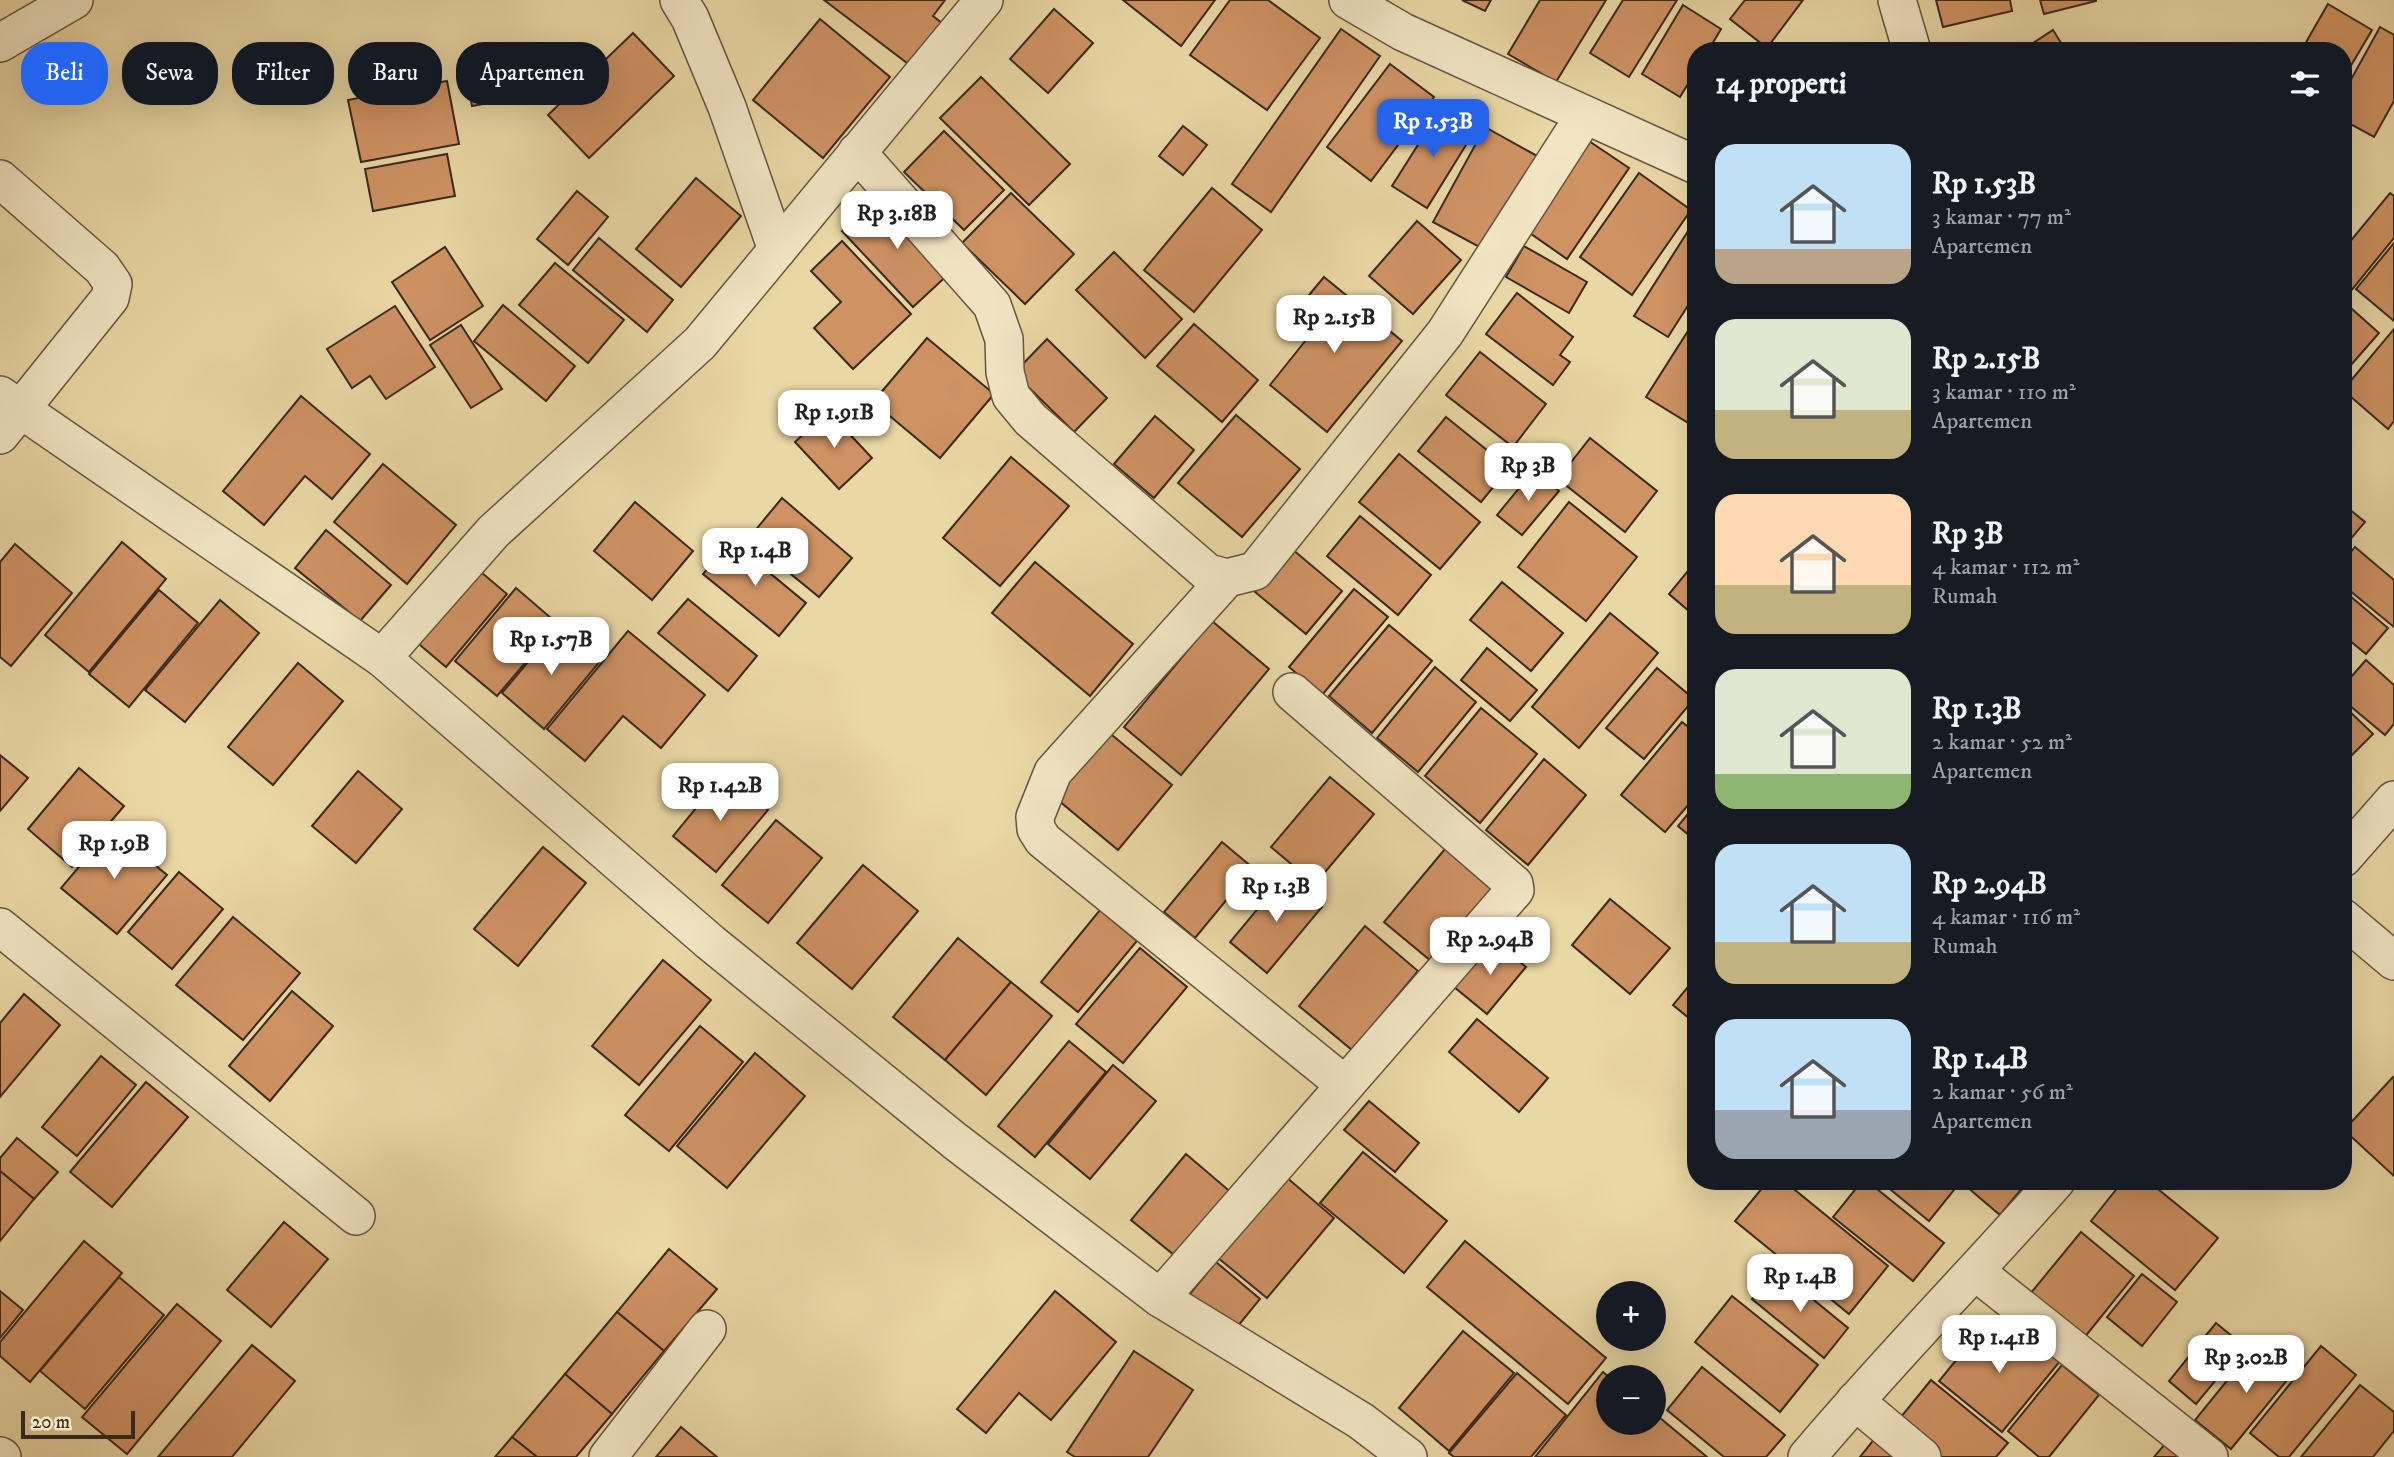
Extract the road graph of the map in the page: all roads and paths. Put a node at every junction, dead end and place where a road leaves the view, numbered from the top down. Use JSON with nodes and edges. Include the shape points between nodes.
{"nodes":[{"id":1,"x":74,"y":0,"type":"edge"},
{"id":2,"x":679,"y":0,"type":"edge"},
{"id":3,"x":984,"y":0,"type":"edge"},
{"id":4,"x":1348,"y":0,"type":"edge"},
{"id":5,"x":1896,"y":0,"type":"edge"},
{"id":6,"x":1909,"y":42,"type":"edge"},
{"id":7,"x":0,"y":43,"type":"edge"},
{"id":8,"x":1585,"y":115,"type":"junction"},
{"id":9,"x":858,"y":152,"type":"junction"},
{"id":10,"x":1687,"y":161,"type":"edge"},
{"id":11,"x":0,"y":179,"type":"edge"},
{"id":12,"x":777,"y":250,"type":"junction"},
{"id":13,"x":7,"y":413,"type":"edge"},
{"id":14,"x":1227,"y":578,"type":"junction"},
{"id":15,"x":382,"y":658,"type":"junction"},
{"id":16,"x":1292,"y":692,"type":"dead end"},
{"id":17,"x":2394,"y":800,"type":"edge"},
{"id":18,"x":2352,"y":848,"type":"edge"},
{"id":19,"x":2352,"y":926,"type":"edge"},
{"id":20,"x":0,"y":928,"type":"edge"},
{"id":21,"x":2394,"y":961,"type":"edge"},
{"id":22,"x":1344,"y":1084,"type":"junction"},
{"id":23,"x":2048,"y":1190,"type":"edge"},
{"id":24,"x":356,"y":1216,"type":"dead end"},
{"id":25,"x":1976,"y":1272,"type":"junction"},
{"id":26,"x":1160,"y":1298,"type":"junction"},
{"id":27,"x":707,"y":1329,"type":"dead end"},
{"id":28,"x":1855,"y":1401,"type":"junction"},
{"id":29,"x":608,"y":1457,"type":"edge"},
{"id":30,"x":1408,"y":1457,"type":"edge"},
{"id":31,"x":1807,"y":1457,"type":"edge"},
{"id":32,"x":1922,"y":1457,"type":"edge"},
{"id":33,"x":2209,"y":1457,"type":"edge"}],
"edges":[{"from":1,"to":7,"type":"street"},
{"from":2,"to":12,"type":"street","via":[[727,107]]},
{"from":3,"to":9,"type":"street"},
{"from":4,"to":8,"type":"street","via":[[1403,32]]},
{"from":5,"to":6,"type":"street"},
{"from":8,"to":10,"type":"street"},
{"from":8,"to":14,"type":"street","via":[[1445,333],[1255,571]]},
{"from":9,"to":12,"type":"street"},
{"from":9,"to":14,"type":"street","via":[[992,305],[1004,339],[1011,396],[1030,419],[1209,573]]},
{"from":11,"to":13,"type":"street","via":[[102,268],[113,284],[110,298]]},
{"from":12,"to":15,"type":"street","via":[[700,343],[494,533]]},
{"from":13,"to":15,"type":"street"},
{"from":14,"to":22,"type":"street","via":[[1053,772],[1035,817],[1036,830]]},
{"from":15,"to":26,"type":"street","via":[[710,942],[955,1141]]},
{"from":16,"to":22,"type":"street","via":[[1515,886]]},
{"from":17,"to":18,"type":"street"},
{"from":19,"to":21,"type":"street"},
{"from":20,"to":24,"type":"street"},
{"from":22,"to":26,"type":"street"},
{"from":23,"to":25,"type":"street"},
{"from":25,"to":28,"type":"street"},
{"from":25,"to":33,"type":"street"},
{"from":26,"to":30,"type":"street","via":[[1361,1421]]},
{"from":27,"to":29,"type":"street"},
{"from":28,"to":31,"type":"street"},
{"from":28,"to":32,"type":"street"}]}
